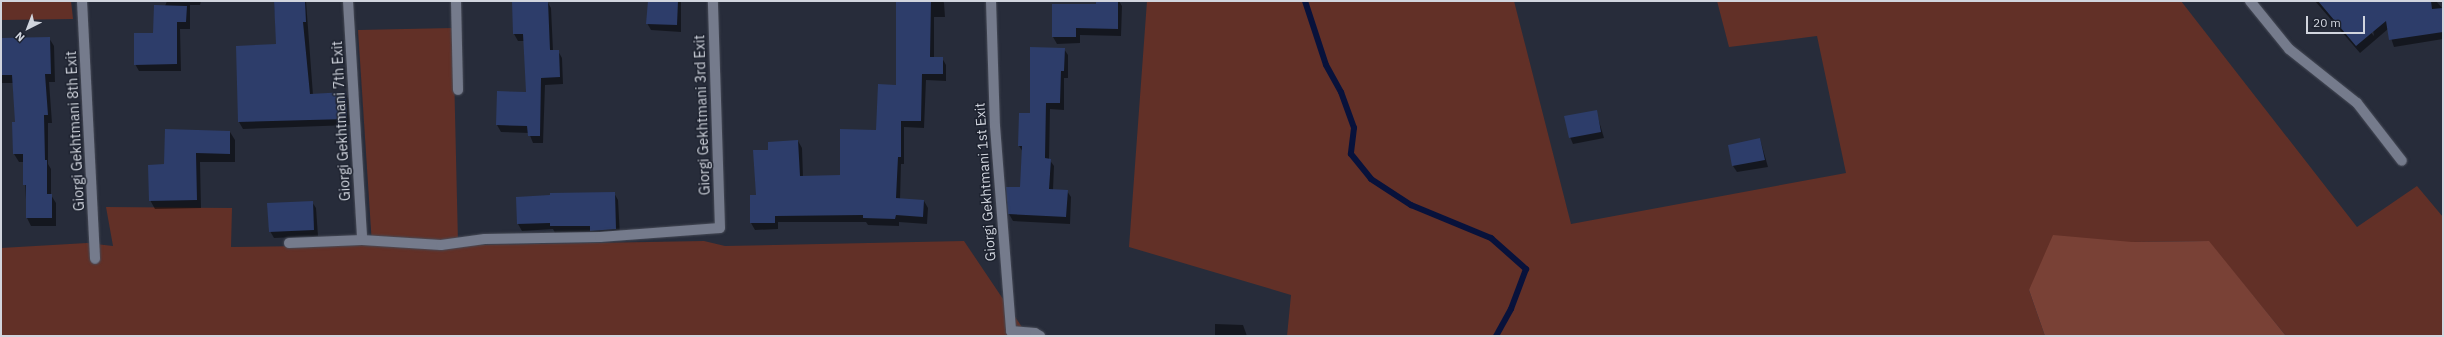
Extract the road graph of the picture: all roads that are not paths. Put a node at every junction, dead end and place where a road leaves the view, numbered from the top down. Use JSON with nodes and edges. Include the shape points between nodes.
{"nodes":[{"id":1,"x":82,"y":1,"type":"edge"},
{"id":2,"x":348,"y":1,"type":"edge"},
{"id":3,"x":456,"y":1,"type":"edge"},
{"id":4,"x":713,"y":1,"type":"edge"},
{"id":5,"x":991,"y":1,"type":"edge"},
{"id":6,"x":2250,"y":1,"type":"edge"},
{"id":7,"x":458,"y":90,"type":"dead end"},
{"id":8,"x":2402,"y":161,"type":"dead end"},
{"id":9,"x":362,"y":240,"type":"junction"},
{"id":10,"x":289,"y":243,"type":"dead end"},
{"id":11,"x":96,"y":259,"type":"dead end"},
{"id":12,"x":1040,"y":336,"type":"edge"}],
"edges":[{"from":1,"to":11,"type":"street","name":"Giorgi Gekhtmani 8th Exit"},
{"from":2,"to":9,"type":"street","name":"Giorgi Gekhtmani 7th Exit"},
{"from":3,"to":7,"type":"street"},
{"from":4,"to":9,"type":"street","name":"Giorgi Gekhtmani 3rd Exit","via":[[720,228],[600,237],[485,239],[441,245]]},
{"from":5,"to":12,"type":"street","name":"Giorgi Gekhtmani 1st Exit","via":[[995,126],[1010,331],[1035,333]]},
{"from":6,"to":8,"type":"street","via":[[2289,50],[2356,103]]},
{"from":9,"to":10,"type":"street"}]}
